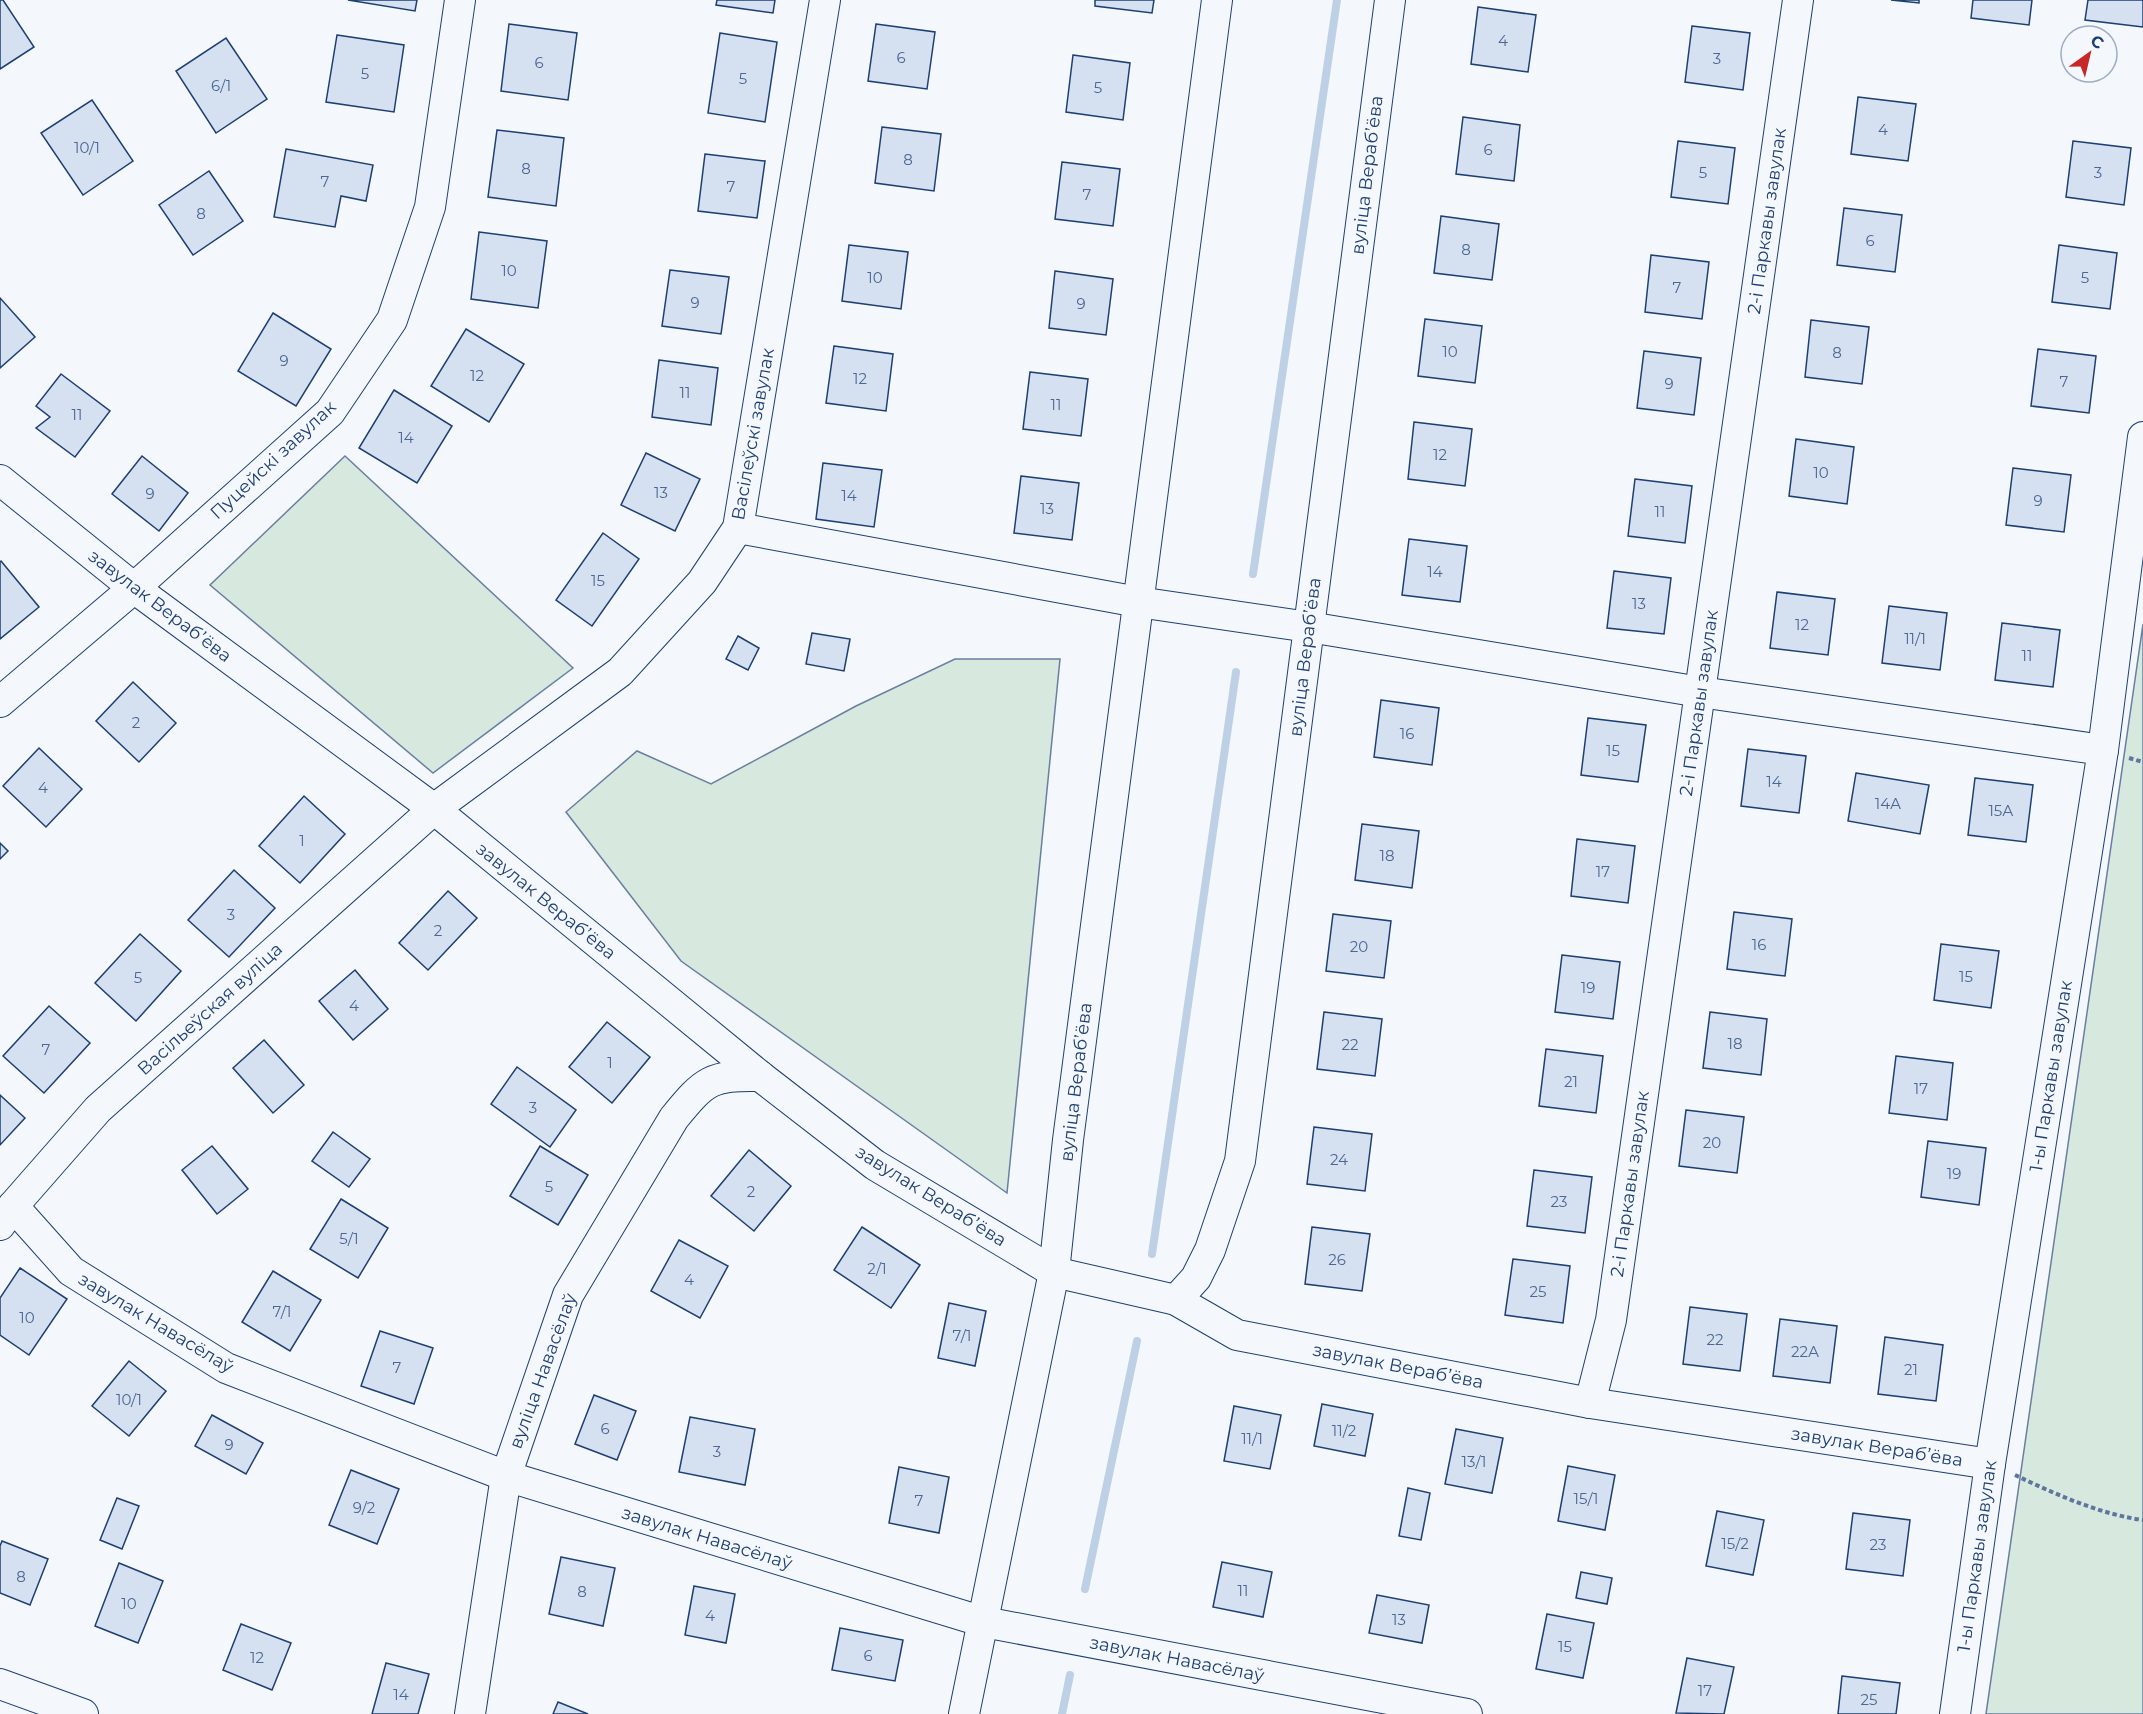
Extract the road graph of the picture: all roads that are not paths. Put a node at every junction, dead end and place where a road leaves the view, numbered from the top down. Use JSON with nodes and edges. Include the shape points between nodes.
{"nodes":[{"id":1,"x":460,"y":0,"type":"edge"},
{"id":2,"x":825,"y":0,"type":"edge"},
{"id":3,"x":1217,"y":0,"type":"edge"},
{"id":4,"x":1390,"y":0,"type":"edge"},
{"id":5,"x":1798,"y":0,"type":"edge"},
{"id":6,"x":2143,"y":437,"type":"edge"},
{"id":7,"x":0,"y":480,"type":"edge"},
{"id":8,"x":738,"y":528,"type":"junction"},
{"id":9,"x":134,"y":588,"type":"junction"},
{"id":10,"x":1138,"y":602,"type":"junction"},
{"id":11,"x":1309,"y":627,"type":"junction"},
{"id":12,"x":1700,"y":692,"type":"junction"},
{"id":13,"x":0,"y":702,"type":"edge"},
{"id":14,"x":2103,"y":750,"type":"junction"},
{"id":15,"x":434,"y":809,"type":"junction"},
{"id":16,"x":760,"y":1076,"type":"junction"},
{"id":17,"x":6,"y":1215,"type":"edge"},
{"id":18,"x":1054,"y":1272,"type":"junction"},
{"id":19,"x":1176,"y":1300,"type":"junction"},
{"id":20,"x":1590,"y":1403,"type":"junction"},
{"id":21,"x":1990,"y":1464,"type":"junction"},
{"id":22,"x":506,"y":1476,"type":"junction"},
{"id":23,"x":984,"y":1622,"type":"junction"},
{"id":24,"x":0,"y":1684,"type":"edge"},
{"id":25,"x":82,"y":1714,"type":"edge"},
{"id":26,"x":470,"y":1714,"type":"edge"},
{"id":27,"x":964,"y":1714,"type":"edge"},
{"id":28,"x":1467,"y":1714,"type":"edge"},
{"id":29,"x":1955,"y":1714,"type":"edge"}],
"edges":[{"from":1,"to":9,"type":"street","name":"Пуцейскі завулак","via":[[430,207],[392,320],[330,412]]},
{"from":2,"to":8,"type":"street","name":"Васілеўскі завулак"},
{"from":3,"to":10,"type":"street","name":"вуліца Верабʼёва"},
{"from":4,"to":11,"type":"street","name":"вуліца Верабʼёва"},
{"from":5,"to":12,"type":"street","name":"2-і Паркавы завулак"},
{"from":6,"to":14,"type":"street","name":"1-ы Паркавы завулак"},
{"from":7,"to":9,"type":"street","name":"завулак Верабʼёва"},
{"from":8,"to":10,"type":"street"},
{"from":8,"to":15,"type":"street","name":"Васілеўскі завулак","via":[[702,582],[620,672]]},
{"from":9,"to":13,"type":"street","name":"Пуцейскі завулак"},
{"from":9,"to":15,"type":"street","name":"завулак Верабʼёва"},
{"from":10,"to":11,"type":"street"},
{"from":10,"to":18,"type":"street","name":"вуліца Верабʼёва"},
{"from":11,"to":12,"type":"street"},
{"from":11,"to":19,"type":"street","name":"вуліца Верабʼёва","via":[[1240,1161],[1210,1250],[1196,1278]]},
{"from":12,"to":14,"type":"street"},
{"from":12,"to":20,"type":"street","name":"2-і Паркавы завулак","via":[[1611,1320]]},
{"from":14,"to":21,"type":"street","name":"1-ы Паркавы завулак"},
{"from":15,"to":16,"type":"street","name":"завулак Верабʼёва"},
{"from":15,"to":17,"type":"street","name":"Васільеўская вуліца","via":[[98,1109]]},
{"from":16,"to":18,"type":"street","name":"завулак Верабʼёва","via":[[875,1165]]},
{"from":16,"to":22,"type":"street","name":"вуліца Навасёлаў","via":[[718,1077],[695,1091],[674,1118],[568,1295]]},
{"from":17,"to":22,"type":"street","name":"завулак Навасёлаў","via":[[71,1271],[226,1368]]},
{"from":18,"to":19,"type":"street","name":"завулак Верабʼёва"},
{"from":18,"to":23,"type":"street","name":"вуліца Верабʼёва"},
{"from":19,"to":20,"type":"street","name":"завулак Верабʼёва","via":[[1237,1335]]},
{"from":20,"to":21,"type":"street","name":"завулак Верабʼёва"},
{"from":21,"to":29,"type":"street","name":"1-ы Паркавы завулак"},
{"from":22,"to":23,"type":"street","name":"завулак Навасёлаў"},
{"from":22,"to":26,"type":"street","name":"вуліца Навасёлаў"},
{"from":23,"to":27,"type":"street","name":"вуліца Верабʼёва"},
{"from":23,"to":28,"type":"street","name":"завулак Навасёлаў"},
{"from":24,"to":25,"type":"street"}]}
